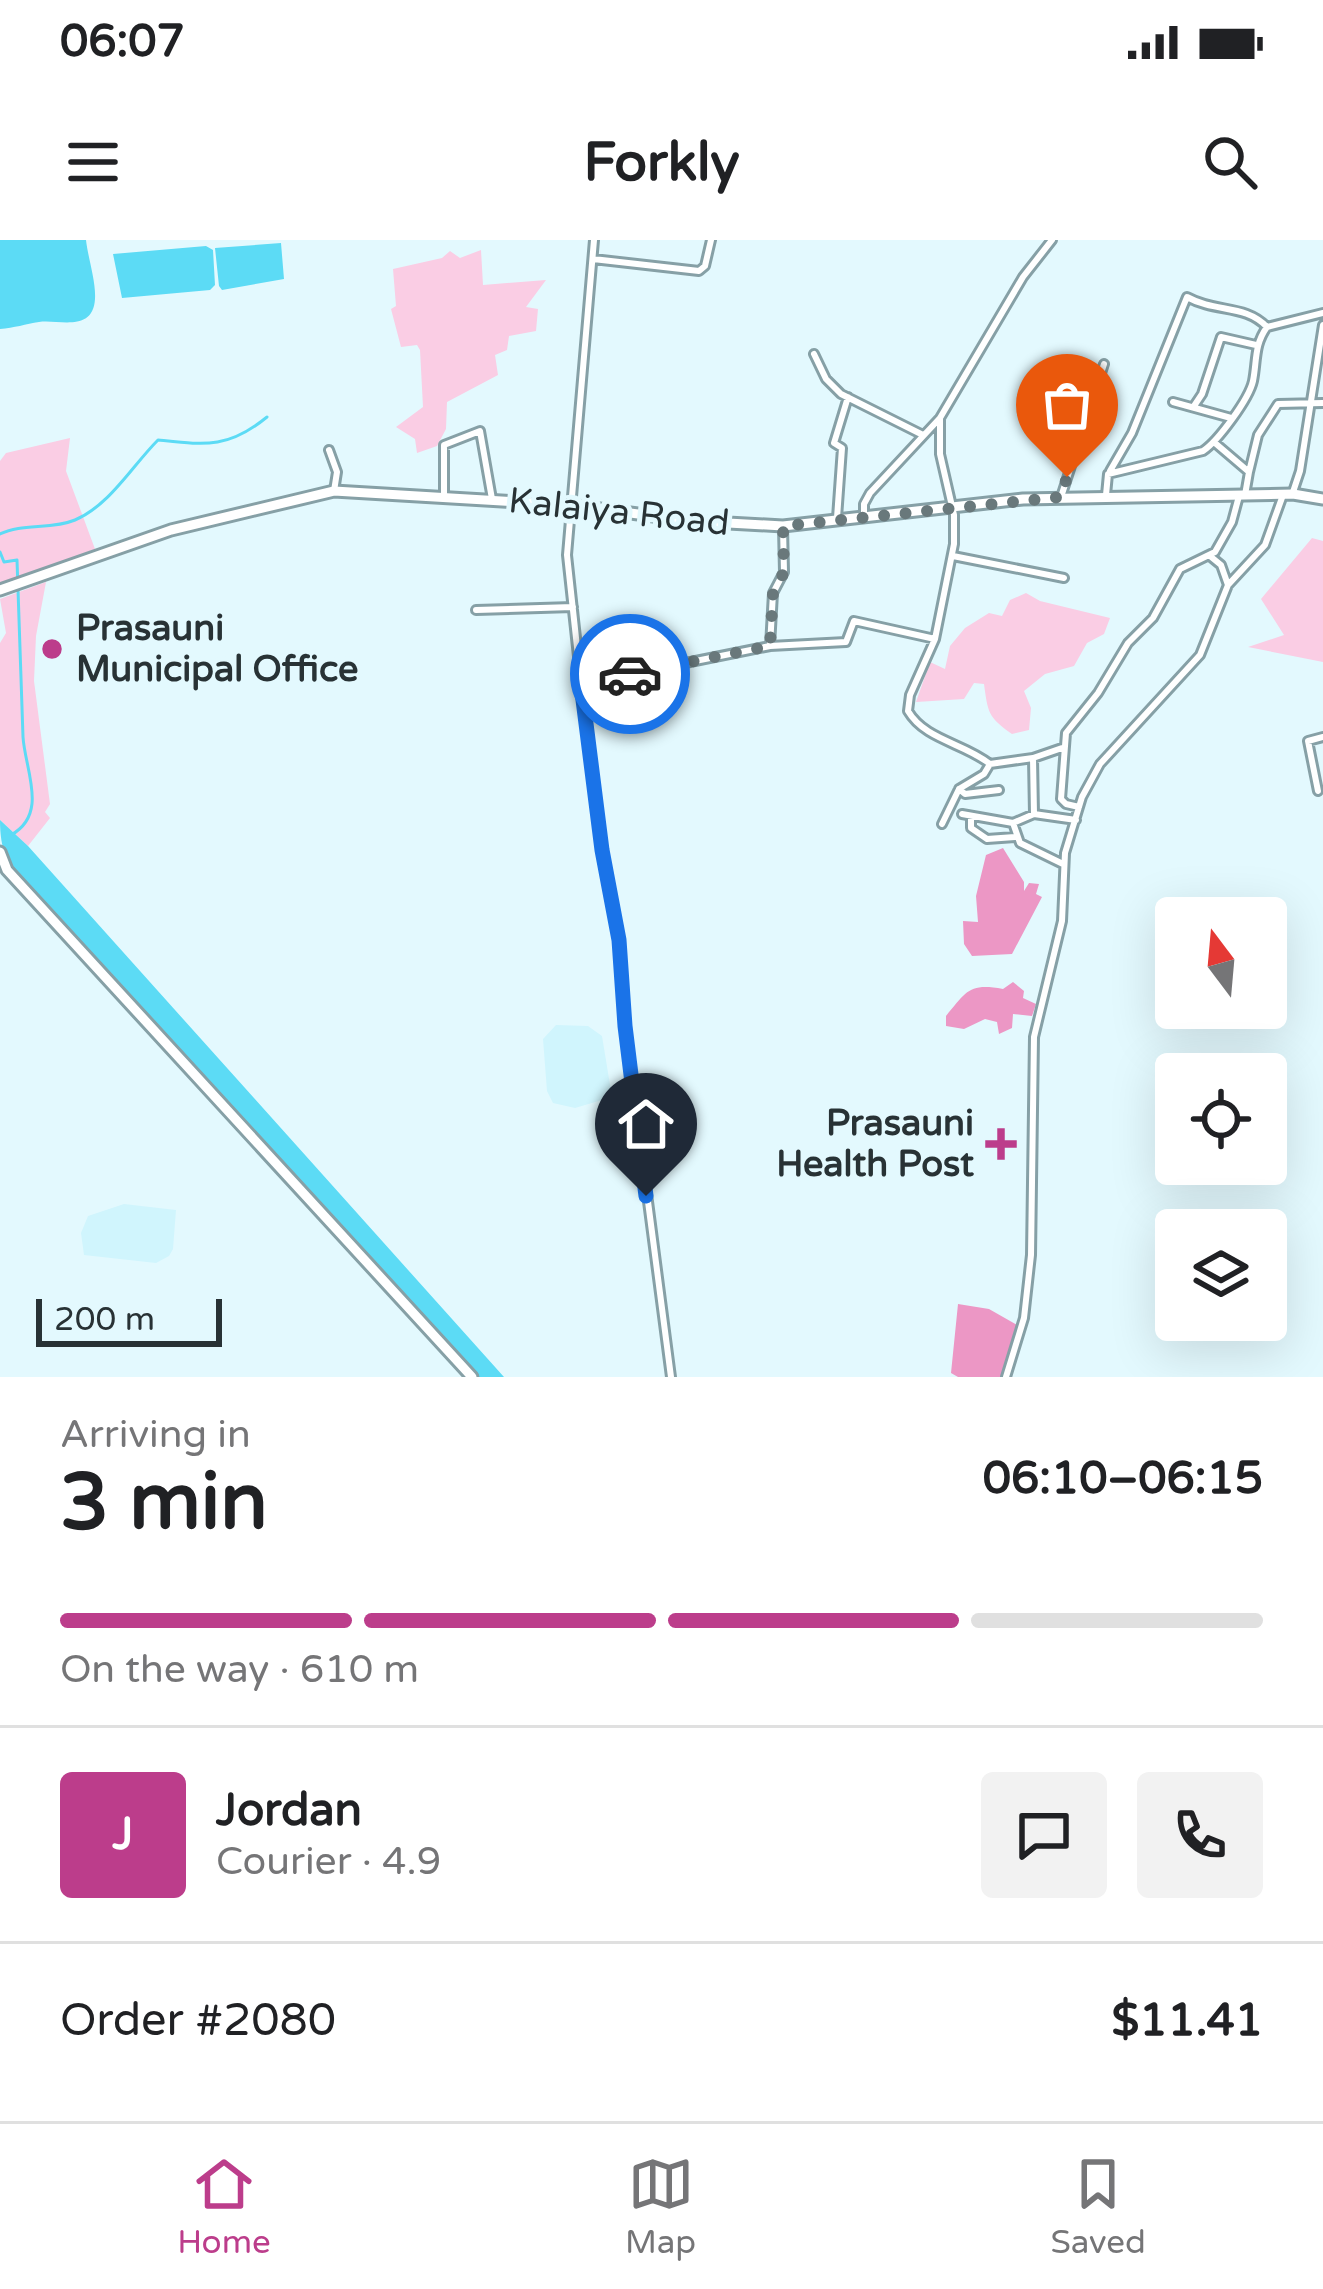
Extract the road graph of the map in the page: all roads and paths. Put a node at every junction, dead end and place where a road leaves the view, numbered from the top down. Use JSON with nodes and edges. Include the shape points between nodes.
{"nodes":[{"id":1,"x":594,"y":240,"type":"edge"},
{"id":2,"x":711,"y":240,"type":"edge"},
{"id":3,"x":1052,"y":240,"type":"edge"},
{"id":4,"x":593,"y":260,"type":"junction"},
{"id":5,"x":1323,"y":313,"type":"edge"},
{"id":6,"x":1323,"y":325,"type":"edge"},
{"id":7,"x":1267,"y":327,"type":"junction"},
{"id":8,"x":1256,"y":345,"type":"junction"},
{"id":9,"x":814,"y":354,"type":"dead end"},
{"id":10,"x":1104,"y":364,"type":"dead end"},
{"id":11,"x":848,"y":397,"type":"junction"},
{"id":12,"x":1173,"y":402,"type":"dead end"},
{"id":13,"x":1310,"y":403,"type":"junction"},
{"id":14,"x":1323,"y":403,"type":"edge"},
{"id":15,"x":1194,"y":406,"type":"junction"},
{"id":16,"x":940,"y":418,"type":"junction"},
{"id":17,"x":1231,"y":418,"type":"junction"},
{"id":18,"x":923,"y":435,"type":"junction"},
{"id":19,"x":1215,"y":443,"type":"junction"},
{"id":20,"x":329,"y":450,"type":"dead end"},
{"id":21,"x":1249,"y":472,"type":"junction"},
{"id":22,"x":1108,"y":474,"type":"junction"},
{"id":23,"x":334,"y":491,"type":"junction"},
{"id":24,"x":1106,"y":495,"type":"junction"},
{"id":25,"x":1288,"y":495,"type":"junction"},
{"id":26,"x":444,"y":496,"type":"junction"},
{"id":27,"x":1242,"y":496,"type":"junction"},
{"id":28,"x":1322,"y":496,"type":"edge"},
{"id":29,"x":1061,"y":497,"type":"junction"},
{"id":30,"x":492,"y":499,"type":"junction"},
{"id":31,"x":568,"y":505,"type":"junction"},
{"id":32,"x":951,"y":506,"type":"junction"},
{"id":33,"x":864,"y":518,"type":"junction"},
{"id":34,"x":837,"y":521,"type":"junction"},
{"id":35,"x":783,"y":526,"type":"junction"},
{"id":36,"x":953,"y":556,"type":"junction"},
{"id":37,"x":1210,"y":556,"type":"junction"},
{"id":38,"x":1064,"y":578,"type":"dead end"},
{"id":39,"x":1228,"y":585,"type":"junction"},
{"id":40,"x":0,"y":590,"type":"edge"},
{"id":41,"x":573,"y":607,"type":"junction"},
{"id":42,"x":476,"y":610,"type":"dead end"},
{"id":43,"x":935,"y":639,"type":"junction"},
{"id":44,"x":770,"y":646,"type":"junction"},
{"id":45,"x":581,"y":684,"type":"junction"},
{"id":46,"x":1323,"y":737,"type":"edge"},
{"id":47,"x":1062,"y":748,"type":"junction"},
{"id":48,"x":1034,"y":758,"type":"junction"},
{"id":49,"x":990,"y":764,"type":"junction"},
{"id":50,"x":959,"y":789,"type":"junction"},
{"id":51,"x":999,"y":790,"type":"dead end"},
{"id":52,"x":1318,"y":791,"type":"dead end"},
{"id":53,"x":1079,"y":807,"type":"junction"},
{"id":54,"x":1034,"y":814,"type":"junction"},
{"id":55,"x":1076,"y":820,"type":"junction"},
{"id":56,"x":1013,"y":823,"type":"junction"},
{"id":57,"x":942,"y":824,"type":"dead end"},
{"id":58,"x":1015,"y":837,"type":"junction"},
{"id":59,"x":0,"y":852,"type":"edge"},
{"id":60,"x":1063,"y":864,"type":"junction"},
{"id":61,"x":472,"y":1377,"type":"edge"},
{"id":62,"x":671,"y":1377,"type":"edge"},
{"id":63,"x":1006,"y":1377,"type":"edge"}],
"edges":[{"from":1,"to":4,"type":"street"},
{"from":2,"to":4,"type":"street","via":[[699,271]]},
{"from":3,"to":16,"type":"street"},
{"from":4,"to":31,"type":"street"},
{"from":5,"to":7,"type":"street"},
{"from":6,"to":13,"type":"street"},
{"from":7,"to":8,"type":"street"},
{"from":7,"to":22,"type":"street","via":[[1254,313],[1204,307],[1187,296]]},
{"from":8,"to":15,"type":"street","via":[[1221,337]]},
{"from":8,"to":17,"type":"street","via":[[1252,386]]},
{"from":9,"to":11,"type":"street","via":[[830,385]]},
{"from":10,"to":29,"type":"street"},
{"from":11,"to":18,"type":"street"},
{"from":11,"to":34,"type":"street","via":[[834,443],[842,448]]},
{"from":12,"to":15,"type":"street"},
{"from":13,"to":14,"type":"street"},
{"from":13,"to":21,"type":"street","via":[[1278,404],[1258,435]]},
{"from":13,"to":25,"type":"street","via":[[1300,471]]},
{"from":15,"to":17,"type":"street"},
{"from":16,"to":18,"type":"street"},
{"from":16,"to":32,"type":"street"},
{"from":17,"to":19,"type":"street"},
{"from":18,"to":33,"type":"street","via":[[870,493]]},
{"from":19,"to":21,"type":"street"},
{"from":19,"to":22,"type":"street"},
{"from":20,"to":23,"type":"street"},
{"from":21,"to":27,"type":"street"},
{"from":22,"to":24,"type":"street"},
{"from":23,"to":26,"type":"main road","name":"Kalaiya Road"},
{"from":23,"to":40,"type":"main road","name":"Kalaiya Road","via":[[171,530]]},
{"from":24,"to":27,"type":"main road","name":"Kalaiya Road"},
{"from":24,"to":29,"type":"main road","name":"Kalaiya Road"},
{"from":25,"to":27,"type":"main road","name":"Kalaiya Road"},
{"from":25,"to":28,"type":"main road","name":"Kalaiya Road"},
{"from":25,"to":39,"type":"street","via":[[1265,544]]},
{"from":26,"to":30,"type":"main road","name":"Kalaiya Road"},
{"from":26,"to":30,"type":"street","via":[[444,445],[480,431]]},
{"from":27,"to":37,"type":"street"},
{"from":29,"to":32,"type":"main road","name":"Kalaiya Road"},
{"from":30,"to":31,"type":"main road","name":"Kalaiya Road"},
{"from":31,"to":35,"type":"main road","name":"Kalaiya Road"},
{"from":31,"to":41,"type":"street"},
{"from":32,"to":33,"type":"main road","name":"Kalaiya Road"},
{"from":32,"to":36,"type":"street"},
{"from":33,"to":34,"type":"main road","name":"Kalaiya Road"},
{"from":34,"to":35,"type":"main road","name":"Kalaiya Road"},
{"from":35,"to":44,"type":"street"},
{"from":36,"to":38,"type":"street"},
{"from":36,"to":43,"type":"street"},
{"from":37,"to":39,"type":"street"},
{"from":37,"to":47,"type":"street","via":[[1180,569]]},
{"from":39,"to":53,"type":"street","via":[[1200,656],[1100,764]]},
{"from":41,"to":42,"type":"street"},
{"from":41,"to":45,"type":"street"},
{"from":43,"to":44,"type":"street","via":[[854,621],[846,642]]},
{"from":43,"to":49,"type":"street","via":[[908,711],[928,733]]},
{"from":44,"to":45,"type":"street"},
{"from":45,"to":62,"type":"street"},
{"from":46,"to":52,"type":"street","via":[[1308,741]]},
{"from":47,"to":48,"type":"street"},
{"from":47,"to":53,"type":"street","via":[[1060,799]]},
{"from":48,"to":49,"type":"street"},
{"from":48,"to":54,"type":"street"},
{"from":49,"to":50,"type":"street"},
{"from":50,"to":51,"type":"street"},
{"from":50,"to":57,"type":"street"},
{"from":53,"to":55,"type":"street"},
{"from":54,"to":55,"type":"street"},
{"from":54,"to":56,"type":"street"},
{"from":55,"to":60,"type":"street"},
{"from":56,"to":58,"type":"street"},
{"from":56,"to":58,"type":"street","via":[[966,816],[987,839]]},
{"from":58,"to":60,"type":"street"},
{"from":59,"to":61,"type":"main road","via":[[7,870]]},
{"from":60,"to":63,"type":"street","via":[[1062,921],[1034,1037],[1026,1306]]}]}
